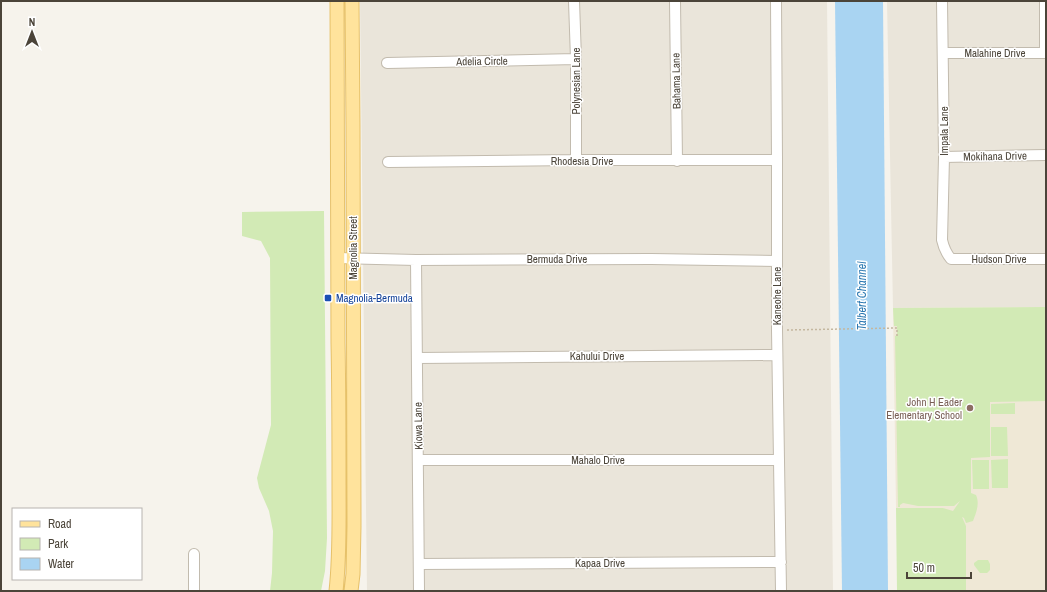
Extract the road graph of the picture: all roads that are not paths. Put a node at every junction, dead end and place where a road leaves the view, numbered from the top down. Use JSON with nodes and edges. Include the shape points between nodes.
{"nodes":[{"id":1,"x":337,"y":1,"type":"edge"},
{"id":2,"x":352,"y":1,"type":"edge"},
{"id":3,"x":574,"y":1,"type":"edge"},
{"id":4,"x":675,"y":1,"type":"edge"},
{"id":5,"x":776,"y":1,"type":"edge"},
{"id":6,"x":942,"y":1,"type":"edge"},
{"id":7,"x":1044,"y":1,"type":"edge"},
{"id":8,"x":944,"y":53,"type":"junction"},
{"id":9,"x":1046,"y":53,"type":"edge"},
{"id":10,"x":576,"y":59,"type":"junction"},
{"id":11,"x":387,"y":63,"type":"dead end"},
{"id":12,"x":1046,"y":156,"type":"edge"},
{"id":13,"x":944,"y":157,"type":"junction"},
{"id":14,"x":576,"y":160,"type":"junction"},
{"id":15,"x":777,"y":160,"type":"junction"},
{"id":16,"x":677,"y":161,"type":"junction"},
{"id":17,"x":388,"y":162,"type":"dead end"},
{"id":18,"x":337,"y":258,"type":"junction"},
{"id":19,"x":353,"y":258,"type":"junction"},
{"id":20,"x":951,"y":259,"type":"joint"},
{"id":21,"x":1046,"y":259,"type":"edge"},
{"id":22,"x":416,"y":260,"type":"junction"},
{"id":23,"x":777,"y":261,"type":"junction"},
{"id":24,"x":777,"y":355,"type":"junction"},
{"id":25,"x":417,"y":358,"type":"junction"},
{"id":26,"x":418,"y":460,"type":"junction"},
{"id":27,"x":779,"y":460,"type":"junction"},
{"id":28,"x":194,"y":554,"type":"dead end"},
{"id":29,"x":780,"y":562,"type":"junction"},
{"id":30,"x":419,"y":564,"type":"junction"},
{"id":31,"x":194,"y":591,"type":"edge"},
{"id":32,"x":336,"y":591,"type":"edge"},
{"id":33,"x":351,"y":591,"type":"edge"},
{"id":34,"x":419,"y":591,"type":"edge"},
{"id":35,"x":780,"y":591,"type":"edge"}],
"edges":[{"from":1,"to":18,"type":"main road","name":"Magnolia Street"},
{"from":2,"to":19,"type":"main road","name":"Magnolia Street"},
{"from":3,"to":10,"type":"street","name":"Polynesian Lane"},
{"from":4,"to":16,"type":"street","name":"Bahama Lane"},
{"from":5,"to":15,"type":"street","name":"Kaneohe Lane"},
{"from":6,"to":8,"type":"street","name":"Impala Lane"},
{"from":7,"to":9,"type":"street"},
{"from":8,"to":9,"type":"street","name":"Malahine Drive"},
{"from":8,"to":13,"type":"street","name":"Impala Lane"},
{"from":10,"to":11,"type":"street","name":"Adelia Circle"},
{"from":10,"to":14,"type":"street","name":"Polynesian Lane"},
{"from":12,"to":13,"type":"street","name":"Mokihana Drive"},
{"from":13,"to":20,"type":"street","name":"Impala Lane","via":[[942,240],[943,247]]},
{"from":14,"to":16,"type":"street","name":"Rhodesia Drive"},
{"from":14,"to":17,"type":"street","name":"Rhodesia Drive"},
{"from":15,"to":16,"type":"street","name":"Rhodesia Drive"},
{"from":15,"to":23,"type":"street","name":"Kaneohe Lane"},
{"from":18,"to":19,"type":"street","name":"Bermuda Drive"},
{"from":18,"to":32,"type":"main road","name":"Magnolia Street","via":[[339,526]]},
{"from":19,"to":22,"type":"street","name":"Bermuda Drive"},
{"from":19,"to":33,"type":"main road","name":"Magnolia Street","via":[[354,574]]},
{"from":20,"to":21,"type":"street","name":"Hudson Drive"},
{"from":22,"to":23,"type":"street","name":"Bermuda Drive"},
{"from":22,"to":25,"type":"street","name":"Kiowa Lane"},
{"from":23,"to":24,"type":"street","name":"Kaneohe Lane"},
{"from":24,"to":25,"type":"street","name":"Kahului Drive"},
{"from":24,"to":27,"type":"street","name":"Kaneohe Lane"},
{"from":25,"to":26,"type":"street","name":"Kiowa Lane"},
{"from":26,"to":27,"type":"street","name":"Mahalo Drive"},
{"from":26,"to":30,"type":"street","name":"Kiowa Lane"},
{"from":27,"to":29,"type":"street","name":"Kaneohe Lane"},
{"from":28,"to":31,"type":"street"},
{"from":29,"to":30,"type":"street","name":"Kapaa Drive"},
{"from":29,"to":35,"type":"street","name":"Kaneohe Lane"},
{"from":30,"to":34,"type":"street","name":"Kiowa Lane"}]}
